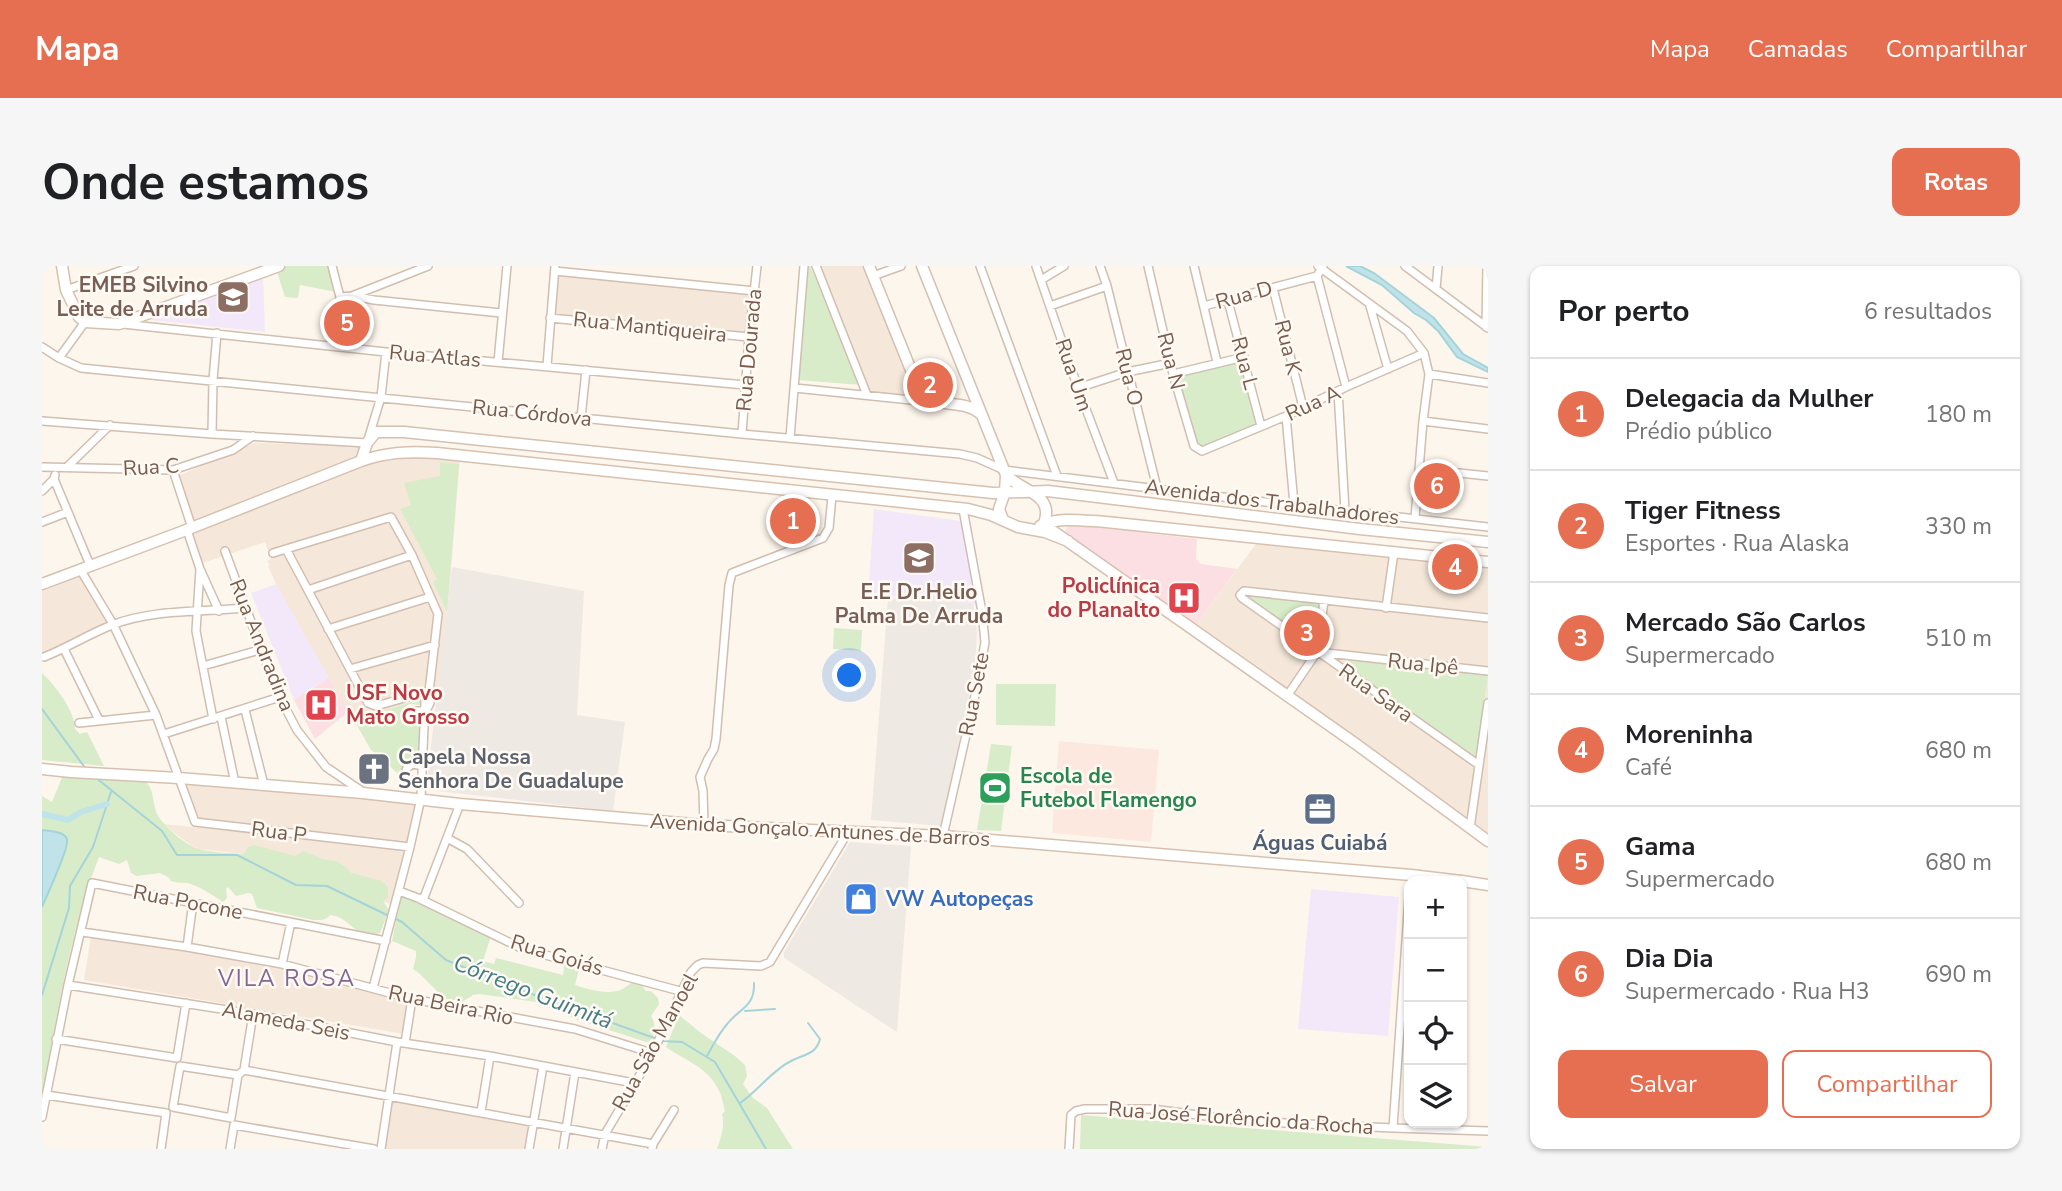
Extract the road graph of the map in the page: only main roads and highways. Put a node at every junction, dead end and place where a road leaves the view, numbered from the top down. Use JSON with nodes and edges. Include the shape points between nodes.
{"nodes":[{"id":1,"x":62,"y":266,"type":"edge"},
{"id":2,"x":279,"y":266,"type":"edge"},
{"id":3,"x":922,"y":266,"type":"edge"},
{"id":4,"x":871,"y":271,"type":"edge"},
{"id":5,"x":972,"y":403,"type":"junction"},
{"id":6,"x":367,"y":443,"type":"junction"},
{"id":7,"x":381,"y":454,"type":"junction"},
{"id":8,"x":360,"y":461,"type":"junction"},
{"id":9,"x":1005,"y":472,"type":"junction"},
{"id":10,"x":1029,"y":491,"type":"junction"},
{"id":11,"x":1004,"y":493,"type":"junction"},
{"id":12,"x":1003,"y":520,"type":"junction"},
{"id":13,"x":1044,"y":524,"type":"junction"},
{"id":14,"x":1031,"y":529,"type":"junction"},
{"id":15,"x":1068,"y":541,"type":"junction"},
{"id":16,"x":1488,"y":542,"type":"edge"},
{"id":17,"x":1488,"y":562,"type":"edge"},
{"id":18,"x":42,"y":584,"type":"edge"},
{"id":19,"x":42,"y":769,"type":"edge"},
{"id":20,"x":1488,"y":841,"type":"edge"},
{"id":21,"x":1404,"y":877,"type":"edge"},
{"id":22,"x":1467,"y":882,"type":"edge"},
{"id":23,"x":1487,"y":885,"type":"edge"}],
"edges":[{"from":1,"to":2,"type":"main road","name":"Rua Atlas","via":[[66,290],[79,317],[85,322],[119,324]]},
{"from":3,"to":5,"type":"main road"},
{"from":4,"to":5,"type":"main road","via":[[923,397],[933,402]]},
{"from":5,"to":9,"type":"main road","via":[[982,415]]},
{"from":6,"to":7,"type":"main road"},
{"from":6,"to":8,"type":"main road"},
{"from":6,"to":11,"type":"main road","via":[[379,431],[404,432]]},
{"from":7,"to":8,"type":"main road"},
{"from":7,"to":12,"type":"main road","via":[[416,451],[963,509]]},
{"from":8,"to":18,"type":"main road"},
{"from":9,"to":10,"type":"main road"},
{"from":9,"to":11,"type":"main road"},
{"from":10,"to":11,"type":"main road"},
{"from":10,"to":13,"type":"main road","via":[[1046,506]]},
{"from":10,"to":16,"type":"main road"},
{"from":11,"to":12,"type":"main road","via":[[999,509]]},
{"from":12,"to":14,"type":"main road"},
{"from":13,"to":14,"type":"main road"},
{"from":13,"to":15,"type":"main road"},
{"from":13,"to":17,"type":"main road","via":[[1106,522]]},
{"from":14,"to":15,"type":"main road"},
{"from":15,"to":20,"type":"main road"},
{"from":19,"to":21,"type":"main road","name":"Avenida Gonçalo Antunes de Barros","via":[[704,825],[943,836]]},
{"from":22,"to":23,"type":"main road","name":"Avenida Gonçalo Antunes de Barros"}]}
